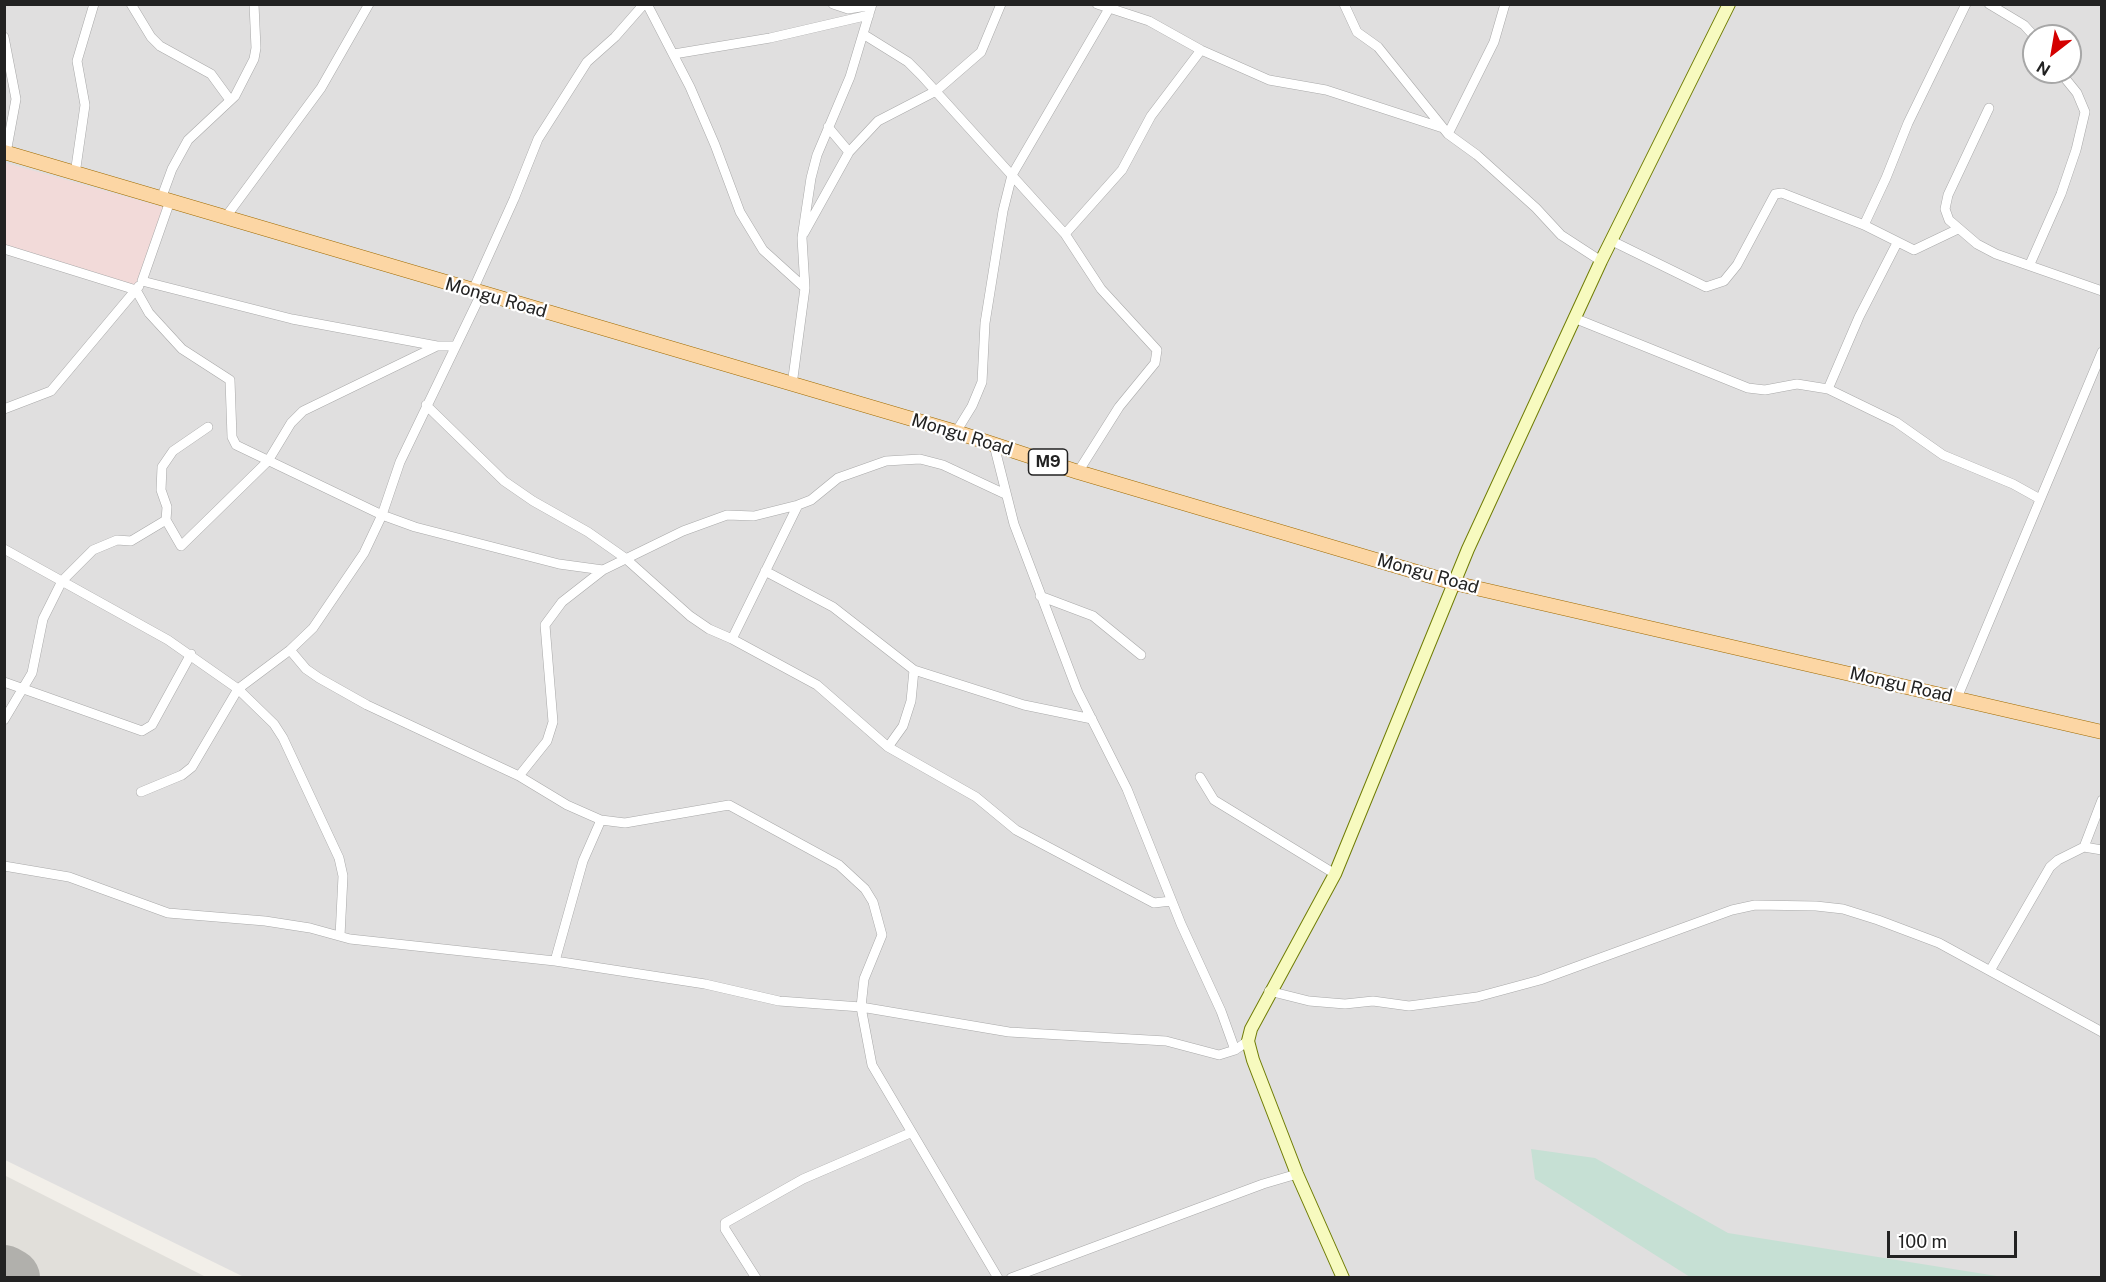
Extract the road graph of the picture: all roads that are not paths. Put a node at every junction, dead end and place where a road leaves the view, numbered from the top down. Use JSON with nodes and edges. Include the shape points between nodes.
{"nodes":[{"id":1,"x":94,"y":4,"type":"edge"},
{"id":2,"x":131,"y":4,"type":"edge"},
{"id":3,"x":254,"y":4,"type":"edge"},
{"id":4,"x":369,"y":4,"type":"edge"},
{"id":5,"x":645,"y":4,"type":"edge"},
{"id":6,"x":833,"y":4,"type":"edge"},
{"id":7,"x":1002,"y":4,"type":"edge"},
{"id":8,"x":1096,"y":4,"type":"edge"},
{"id":9,"x":1344,"y":4,"type":"edge"},
{"id":10,"x":1506,"y":4,"type":"edge"},
{"id":11,"x":1729,"y":4,"type":"edge"},
{"id":12,"x":1966,"y":4,"type":"edge"},
{"id":13,"x":1989,"y":4,"type":"edge"},
{"id":14,"x":869,"y":8,"type":"edge"},
{"id":15,"x":1110,"y":8,"type":"junction"},
{"id":16,"x":2022,"y":24,"type":"edge"},
{"id":17,"x":864,"y":34,"type":"junction"},
{"id":18,"x":5,"y":41,"type":"edge"},
{"id":19,"x":1201,"y":50,"type":"junction"},
{"id":20,"x":674,"y":54,"type":"junction"},
{"id":21,"x":2070,"y":84,"type":"edge"},
{"id":22,"x":936,"y":91,"type":"junction"},
{"id":23,"x":230,"y":100,"type":"junction"},
{"id":24,"x":1989,"y":108,"type":"dead end"},
{"id":25,"x":828,"y":127,"type":"junction"},
{"id":26,"x":1445,"y":131,"type":"junction"},
{"id":27,"x":5,"y":152,"type":"edge"},
{"id":28,"x":849,"y":152,"type":"junction"},
{"id":29,"x":75,"y":174,"type":"junction"},
{"id":30,"x":1012,"y":175,"type":"junction"},
{"id":31,"x":165,"y":200,"type":"junction"},
{"id":32,"x":225,"y":218,"type":"junction"},
{"id":33,"x":1864,"y":225,"type":"junction"},
{"id":34,"x":1958,"y":229,"type":"junction"},
{"id":35,"x":1065,"y":234,"type":"junction"},
{"id":36,"x":802,"y":238,"type":"junction"},
{"id":37,"x":1612,"y":241,"type":"junction"},
{"id":38,"x":1898,"y":243,"type":"junction"},
{"id":39,"x":4,"y":249,"type":"edge"},
{"id":40,"x":1601,"y":261,"type":"junction"},
{"id":41,"x":2030,"y":264,"type":"junction"},
{"id":42,"x":139,"y":285,"type":"junction"},
{"id":43,"x":805,"y":288,"type":"junction"},
{"id":44,"x":2102,"y":291,"type":"edge"},
{"id":45,"x":476,"y":293,"type":"junction"},
{"id":46,"x":1574,"y":318,"type":"junction"},
{"id":47,"x":437,"y":346,"type":"junction"},
{"id":48,"x":456,"y":346,"type":"junction"},
{"id":49,"x":2102,"y":352,"type":"edge"},
{"id":50,"x":792,"y":385,"type":"junction"},
{"id":51,"x":1828,"y":389,"type":"junction"},
{"id":52,"x":426,"y":405,"type":"junction"},
{"id":53,"x":4,"y":409,"type":"edge"},
{"id":54,"x":208,"y":427,"type":"dead end"},
{"id":55,"x":956,"y":432,"type":"junction"},
{"id":56,"x":994,"y":445,"type":"junction"},
{"id":57,"x":268,"y":461,"type":"junction"},
{"id":58,"x":1078,"y":472,"type":"junction"},
{"id":59,"x":1005,"y":494,"type":"junction"},
{"id":60,"x":2040,"y":499,"type":"junction"},
{"id":61,"x":798,"y":505,"type":"junction"},
{"id":62,"x":382,"y":515,"type":"junction"},
{"id":63,"x":166,"y":520,"type":"junction"},
{"id":64,"x":4,"y":549,"type":"edge"},
{"id":65,"x":625,"y":558,"type":"junction"},
{"id":66,"x":603,"y":570,"type":"junction"},
{"id":67,"x":765,"y":571,"type":"junction"},
{"id":68,"x":62,"y":581,"type":"junction"},
{"id":69,"x":1454,"y":583,"type":"junction"},
{"id":70,"x":1040,"y":596,"type":"junction"},
{"id":71,"x":732,"y":639,"type":"junction"},
{"id":72,"x":290,"y":650,"type":"junction"},
{"id":73,"x":191,"y":654,"type":"junction"},
{"id":74,"x":1141,"y":655,"type":"dead end"},
{"id":75,"x":914,"y":670,"type":"junction"},
{"id":76,"x":4,"y":682,"type":"edge"},
{"id":77,"x":23,"y":689,"type":"junction"},
{"id":78,"x":238,"y":689,"type":"junction"},
{"id":79,"x":1958,"y":698,"type":"junction"},
{"id":80,"x":1092,"y":719,"type":"junction"},
{"id":81,"x":4,"y":720,"type":"edge"},
{"id":82,"x":2102,"y":732,"type":"edge"},
{"id":83,"x":888,"y":747,"type":"junction"},
{"id":84,"x":519,"y":776,"type":"junction"},
{"id":85,"x":1200,"y":777,"type":"dead end"},
{"id":86,"x":141,"y":792,"type":"dead end"},
{"id":87,"x":2102,"y":800,"type":"edge"},
{"id":88,"x":601,"y":820,"type":"junction"},
{"id":89,"x":2084,"y":847,"type":"junction"},
{"id":90,"x":2102,"y":850,"type":"edge"},
{"id":91,"x":4,"y":866,"type":"edge"},
{"id":92,"x":1335,"y":874,"type":"junction"},
{"id":93,"x":1171,"y":901,"type":"junction"},
{"id":94,"x":340,"y":936,"type":"junction"},
{"id":95,"x":555,"y":961,"type":"junction"},
{"id":96,"x":1990,"y":969,"type":"junction"},
{"id":97,"x":1269,"y":991,"type":"junction"},
{"id":98,"x":861,"y":1007,"type":"junction"},
{"id":99,"x":2102,"y":1032,"type":"edge"},
{"id":100,"x":1248,"y":1041,"type":"junction"},
{"id":101,"x":1235,"y":1050,"type":"junction"},
{"id":102,"x":910,"y":1133,"type":"junction"},
{"id":103,"x":1297,"y":1174,"type":"junction"},
{"id":104,"x":756,"y":1278,"type":"edge"},
{"id":105,"x":998,"y":1278,"type":"edge"},
{"id":106,"x":1011,"y":1278,"type":"edge"},
{"id":107,"x":1343,"y":1278,"type":"edge"}],
"edges":[{"from":1,"to":29,"type":"street","via":[[77,61],[85,105]]},
{"from":2,"to":23,"type":"street","via":[[155,41],[211,74]]},
{"from":3,"to":23,"type":"street","via":[[256,48]]},
{"from":4,"to":32,"type":"street","via":[[321,88]]},
{"from":5,"to":20,"type":"street"},
{"from":5,"to":45,"type":"street","via":[[587,62],[538,139]]},
{"from":6,"to":14,"type":"street","via":[[848,9]]},
{"from":7,"to":22,"type":"street","via":[[981,52]]},
{"from":8,"to":15,"type":"street"},
{"from":9,"to":26,"type":"street","via":[[1358,32],[1378,47]]},
{"from":10,"to":26,"type":"street","via":[[1494,42]]},
{"from":11,"to":37,"type":"main road"},
{"from":12,"to":33,"type":"street"},
{"from":13,"to":16,"type":"street"},
{"from":14,"to":17,"type":"street"},
{"from":14,"to":20,"type":"street","via":[[750,42]]},
{"from":15,"to":19,"type":"street","via":[[1149,21]]},
{"from":15,"to":30,"type":"street"},
{"from":17,"to":22,"type":"street","via":[[909,63]]},
{"from":17,"to":25,"type":"street"},
{"from":18,"to":27,"type":"street","via":[[16,99]]},
{"from":19,"to":26,"type":"street","via":[[1269,80],[1326,90]]},
{"from":19,"to":35,"type":"street","via":[[1151,116],[1122,170]]},
{"from":20,"to":43,"type":"street","via":[[716,145],[740,212],[762,250]]},
{"from":21,"to":41,"type":"street","via":[[2085,112],[2061,194]]},
{"from":22,"to":28,"type":"street","via":[[879,121]]},
{"from":22,"to":30,"type":"street"},
{"from":23,"to":31,"type":"street","via":[[188,140],[172,169]]},
{"from":24,"to":34,"type":"street","via":[[1948,195],[1945,209]]},
{"from":25,"to":28,"type":"street"},
{"from":25,"to":36,"type":"street","via":[[811,178]]},
{"from":26,"to":40,"type":"street","via":[[1536,207],[1561,235]]},
{"from":27,"to":29,"type":"main road","name":"Mongu Road","number":"M9"},
{"from":28,"to":36,"type":"street"},
{"from":29,"to":31,"type":"main road","name":"Mongu Road","number":"M9"},
{"from":30,"to":35,"type":"street"},
{"from":30,"to":55,"type":"street","via":[[985,323],[982,382]]},
{"from":31,"to":32,"type":"main road","name":"Mongu Road","number":"M9"},
{"from":31,"to":42,"type":"street"},
{"from":32,"to":45,"type":"main road","name":"Mongu Road","number":"M9"},
{"from":33,"to":37,"type":"street","via":[[1782,193],[1775,194],[1737,265],[1724,281],[1706,287]]},
{"from":33,"to":38,"type":"street"},
{"from":34,"to":38,"type":"street","via":[[1919,250]]},
{"from":34,"to":41,"type":"street","via":[[1996,254]]},
{"from":35,"to":58,"type":"street","via":[[1101,289],[1157,350],[1155,363],[1119,407]]},
{"from":36,"to":43,"type":"street"},
{"from":37,"to":40,"type":"main road"},
{"from":38,"to":51,"type":"street","via":[[1863,308]]},
{"from":39,"to":42,"type":"street"},
{"from":40,"to":46,"type":"main road"},
{"from":41,"to":44,"type":"street"},
{"from":42,"to":47,"type":"street"},
{"from":42,"to":53,"type":"street","via":[[51,392]]},
{"from":42,"to":57,"type":"street","via":[[148,313],[182,349],[230,380],[233,442]]},
{"from":43,"to":50,"type":"street"},
{"from":45,"to":48,"type":"street"},
{"from":45,"to":50,"type":"main road","name":"Mongu Road","number":"M9"},
{"from":46,"to":51,"type":"street","via":[[1748,388],[1765,390],[1797,384]]},
{"from":46,"to":69,"type":"main road"},
{"from":47,"to":48,"type":"street"},
{"from":47,"to":57,"type":"street","via":[[303,411]]},
{"from":48,"to":52,"type":"street"},
{"from":49,"to":60,"type":"street"},
{"from":50,"to":55,"type":"main road","name":"Mongu Road","number":"M9"},
{"from":51,"to":60,"type":"street","via":[[1896,422],[1943,455]]},
{"from":52,"to":62,"type":"street"},
{"from":52,"to":65,"type":"street","via":[[504,481]]},
{"from":54,"to":63,"type":"street","via":[[173,451],[162,467]]},
{"from":55,"to":56,"type":"main road","name":"Mongu Road","number":"M9"},
{"from":56,"to":58,"type":"main road","name":"Mongu Road","number":"M9"},
{"from":56,"to":59,"type":"street"},
{"from":57,"to":62,"type":"street"},
{"from":57,"to":63,"type":"street","via":[[181,546]]},
{"from":58,"to":69,"type":"main road","name":"Mongu Road","number":"M9"},
{"from":59,"to":61,"type":"street","via":[[943,465],[903,458],[838,478],[811,500]]},
{"from":59,"to":70,"type":"street"},
{"from":60,"to":79,"type":"street"},
{"from":61,"to":65,"type":"street","via":[[754,516],[727,515]]},
{"from":61,"to":67,"type":"street"},
{"from":62,"to":66,"type":"street","via":[[559,564]]},
{"from":62,"to":72,"type":"street","via":[[347,580],[313,628]]},
{"from":63,"to":68,"type":"street","via":[[131,541],[117,540],[93,550]]},
{"from":64,"to":68,"type":"street"},
{"from":65,"to":66,"type":"street"},
{"from":65,"to":71,"type":"street","via":[[690,616]]},
{"from":66,"to":84,"type":"street","via":[[562,602],[545,625],[553,722],[547,741]]},
{"from":67,"to":71,"type":"street"},
{"from":67,"to":75,"type":"street","via":[[833,607]]},
{"from":68,"to":73,"type":"street"},
{"from":68,"to":77,"type":"street","via":[[43,619],[32,673]]},
{"from":69,"to":79,"type":"main road","name":"Mongu Road","number":"M9"},
{"from":69,"to":92,"type":"main road"},
{"from":70,"to":74,"type":"street","via":[[1093,616]]},
{"from":70,"to":80,"type":"street"},
{"from":71,"to":83,"type":"street","via":[[817,685]]},
{"from":72,"to":78,"type":"street"},
{"from":72,"to":84,"type":"street","via":[[319,678]]},
{"from":73,"to":77,"type":"street","via":[[152,725],[142,731]]},
{"from":73,"to":78,"type":"street"},
{"from":75,"to":80,"type":"street","via":[[1024,705]]},
{"from":75,"to":83,"type":"street","via":[[911,701],[903,726]]},
{"from":76,"to":77,"type":"street"},
{"from":77,"to":81,"type":"street"},
{"from":78,"to":86,"type":"street","via":[[192,767]]},
{"from":78,"to":94,"type":"street","via":[[284,738],[339,858],[343,876]]},
{"from":79,"to":82,"type":"main road","name":"Mongu Road","number":"M9"},
{"from":80,"to":93,"type":"street","via":[[1127,789]]},
{"from":83,"to":93,"type":"street","via":[[976,797],[1016,830],[1039,843],[1154,903]]},
{"from":84,"to":88,"type":"street"},
{"from":85,"to":92,"type":"street","via":[[1214,800]]},
{"from":87,"to":89,"type":"street"},
{"from":88,"to":95,"type":"street","via":[[583,861]]},
{"from":88,"to":98,"type":"street","via":[[625,823],[729,805],[839,865],[873,902],[882,935],[864,979]]},
{"from":89,"to":90,"type":"street"},
{"from":89,"to":96,"type":"street","via":[[2050,867]]},
{"from":91,"to":94,"type":"street","via":[[69,877],[168,913],[265,921]]},
{"from":92,"to":97,"type":"main road"},
{"from":93,"to":101,"type":"street"},
{"from":94,"to":95,"type":"street"},
{"from":95,"to":98,"type":"street","via":[[705,984],[779,1001]]},
{"from":96,"to":97,"type":"street","via":[[1915,932],[1843,909],[1755,905],[1715,915],[1540,980],[1477,997],[1409,1006],[1373,1001],[1309,1001]]},
{"from":96,"to":99,"type":"street"},
{"from":97,"to":100,"type":"main road"},
{"from":98,"to":101,"type":"street","via":[[1009,1032],[1166,1041],[1219,1055]]},
{"from":98,"to":102,"type":"street","via":[[872,1065]]},
{"from":100,"to":101,"type":"street"},
{"from":100,"to":103,"type":"main road"},
{"from":102,"to":104,"type":"street","via":[[803,1179],[725,1223]]},
{"from":102,"to":105,"type":"street"},
{"from":103,"to":106,"type":"street"},
{"from":103,"to":107,"type":"main road"}]}
